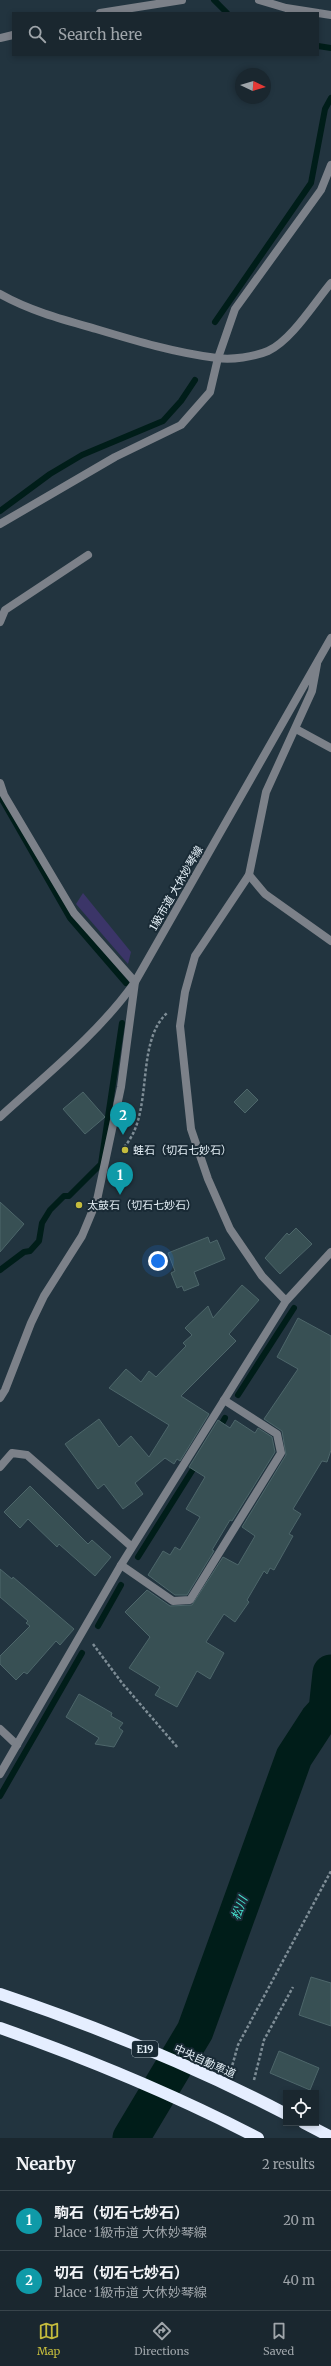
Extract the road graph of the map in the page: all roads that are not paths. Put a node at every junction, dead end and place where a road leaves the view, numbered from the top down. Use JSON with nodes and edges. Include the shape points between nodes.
{"nodes":[{"id":1,"x":182,"y":0,"type":"edge"},
{"id":2,"x":259,"y":0,"type":"edge"},
{"id":3,"x":106,"y":12,"type":"edge"},
{"id":4,"x":312,"y":12,"type":"edge"},
{"id":5,"x":319,"y":13,"type":"edge"},
{"id":6,"x":331,"y":15,"type":"edge"},
{"id":7,"x":12,"y":35,"type":"edge"},
{"id":8,"x":0,"y":38,"type":"edge"},
{"id":9,"x":331,"y":165,"type":"edge"},
{"id":10,"x":331,"y":283,"type":"edge"},
{"id":11,"x":0,"y":294,"type":"edge"},
{"id":12,"x":218,"y":358,"type":"junction"},
{"id":13,"x":0,"y":524,"type":"edge"},
{"id":14,"x":88,"y":555,"type":"dead end"},
{"id":15,"x":0,"y":619,"type":"edge"},
{"id":16,"x":331,"y":638,"type":"edge"},
{"id":17,"x":317,"y":664,"type":"junction"},
{"id":18,"x":296,"y":729,"type":"junction"},
{"id":19,"x":331,"y":748,"type":"edge"},
{"id":20,"x":0,"y":783,"type":"edge"},
{"id":21,"x":249,"y":875,"type":"junction"},
{"id":22,"x":331,"y":941,"type":"edge"},
{"id":23,"x":135,"y":982,"type":"junction"},
{"id":24,"x":0,"y":1117,"type":"edge"},
{"id":25,"x":331,"y":1252,"type":"edge"},
{"id":26,"x":286,"y":1301,"type":"junction"},
{"id":27,"x":0,"y":1398,"type":"edge"},
{"id":28,"x":224,"y":1400,"type":"junction"},
{"id":29,"x":0,"y":1467,"type":"edge"},
{"id":30,"x":132,"y":1547,"type":"junction"},
{"id":31,"x":121,"y":1565,"type":"junction"},
{"id":32,"x":0,"y":1730,"type":"edge"},
{"id":33,"x":17,"y":1745,"type":"junction"},
{"id":34,"x":0,"y":1774,"type":"edge"},
{"id":35,"x":0,"y":1994,"type":"edge"},
{"id":36,"x":0,"y":2028,"type":"edge"},
{"id":37,"x":283,"y":2112,"type":"edge"},
{"id":38,"x":310,"y":2126,"type":"edge"},
{"id":39,"x":331,"y":2137,"type":"edge"},
{"id":40,"x":258,"y":2138,"type":"edge"}],
"edges":[{"from":1,"to":3,"type":"street"},
{"from":2,"to":4,"type":"street"},
{"from":5,"to":6,"type":"street"},
{"from":7,"to":8,"type":"street"},
{"from":9,"to":12,"type":"street","via":[[321,190],[235,309]]},
{"from":10,"to":12,"type":"street","via":[[288,335],[269,351],[250,356]]},
{"from":11,"to":12,"type":"street","via":[[17,303],[88,327],[145,343]]},
{"from":12,"to":13,"type":"street","via":[[210,392],[182,425],[115,457]]},
{"from":14,"to":15,"type":"street","via":[[6,610]]},
{"from":16,"to":17,"type":"street","name":"1級市道 大休妙琴線"},
{"from":17,"to":18,"type":"street","via":[[312,691]]},
{"from":17,"to":23,"type":"street","name":"1級市道 大休妙琴線"},
{"from":18,"to":19,"type":"street"},
{"from":18,"to":21,"type":"street","via":[[266,792]]},
{"from":20,"to":23,"type":"street","via":[[4,795],[74,912]]},
{"from":21,"to":22,"type":"street","via":[[265,894]]},
{"from":21,"to":26,"type":"street","via":[[195,956],[185,992],[180,1026],[186,1099],[193,1136],[230,1229],[262,1276]]},
{"from":23,"to":24,"type":"street","name":"1級市道 大休妙琴線","via":[[122,1001],[86,1037]]},
{"from":23,"to":27,"type":"street","via":[[121,1087],[97,1200],[82,1236],[44,1296]]},
{"from":25,"to":26,"type":"street"},
{"from":26,"to":28,"type":"street"},
{"from":28,"to":30,"type":"street"},
{"from":28,"to":31,"type":"street","via":[[277,1434],[281,1453],[194,1594],[190,1600],[173,1601]]},
{"from":29,"to":30,"type":"street","via":[[12,1453],[27,1455]]},
{"from":30,"to":31,"type":"street"},
{"from":31,"to":33,"type":"street"},
{"from":32,"to":33,"type":"street"},
{"from":33,"to":34,"type":"street"},
{"from":35,"to":37,"type":"highway","name":"中央自動車道","number":"E19","bridge":true,"via":[[88,2024],[231,2086]]},
{"from":36,"to":40,"type":"highway","bridge":true,"via":[[64,2051],[221,2118]]},
{"from":38,"to":39,"type":"highway"}]}
